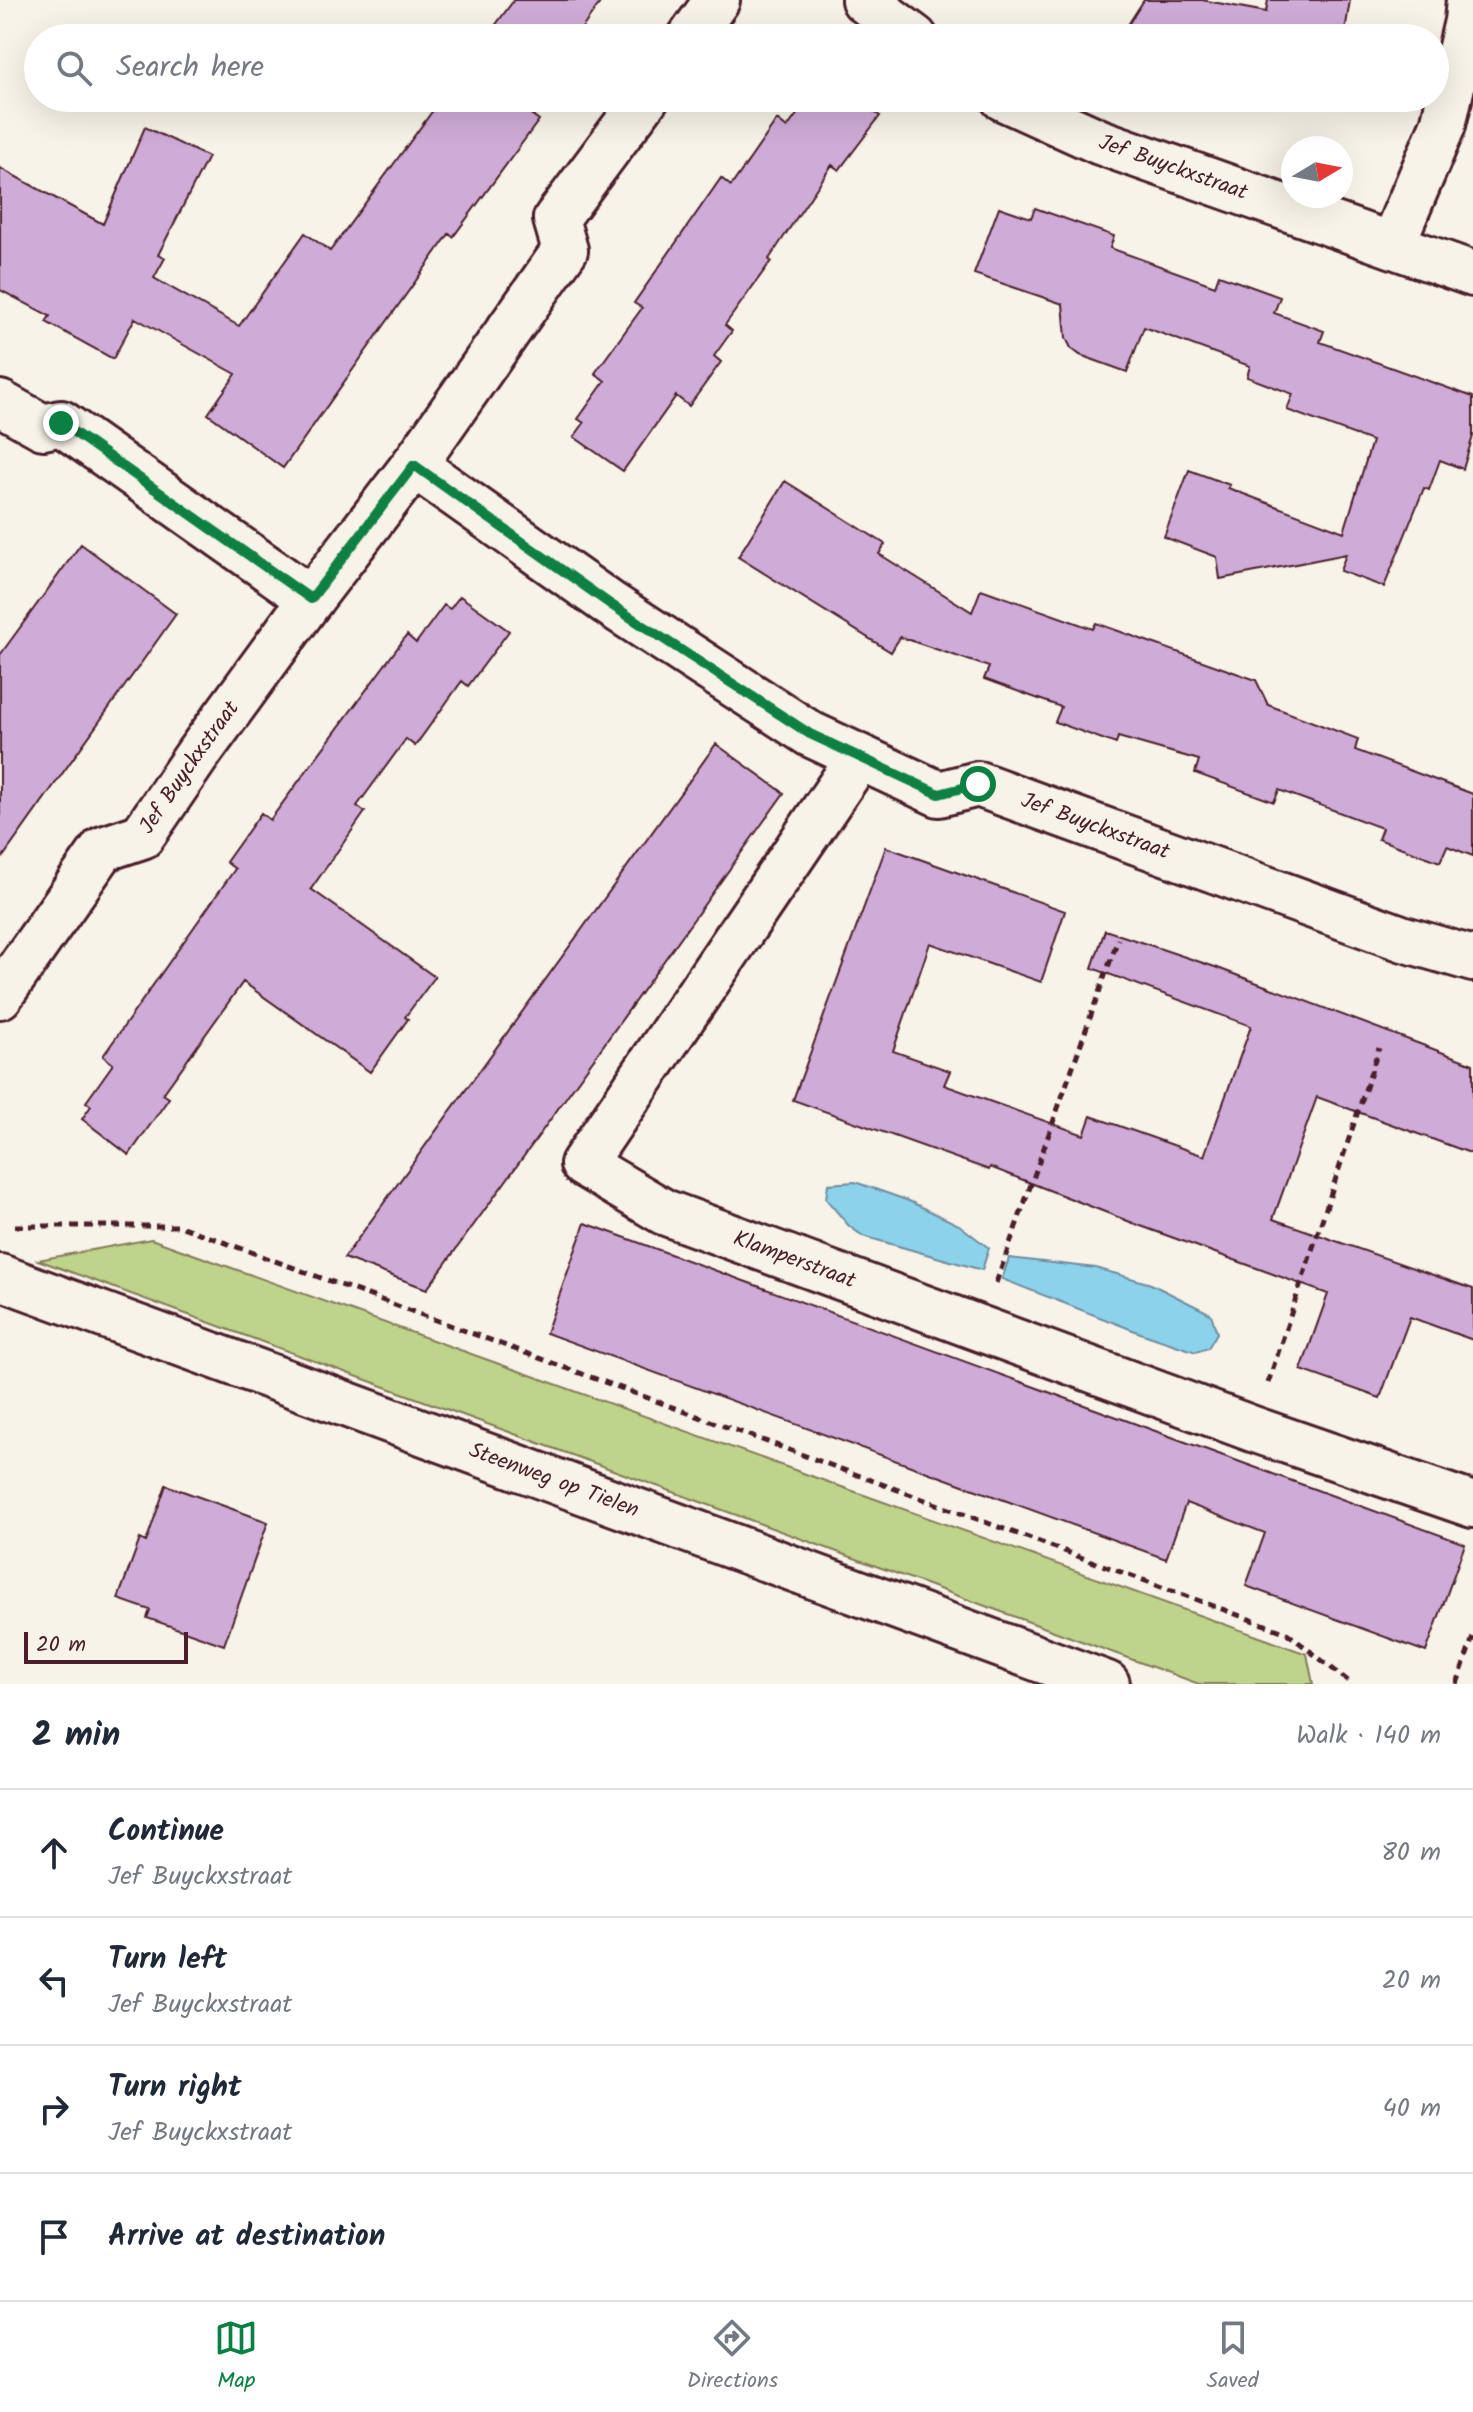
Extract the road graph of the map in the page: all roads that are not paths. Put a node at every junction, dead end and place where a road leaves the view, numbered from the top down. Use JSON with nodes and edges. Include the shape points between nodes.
{"nodes":[{"id":1,"x":717,"y":0,"type":"edge"},
{"id":2,"x":864,"y":0,"type":"edge"},
{"id":3,"x":1469,"y":0,"type":"edge"},
{"id":4,"x":700,"y":24,"type":"edge"},
{"id":5,"x":896,"y":24,"type":"edge"},
{"id":6,"x":1449,"y":99,"type":"edge"},
{"id":7,"x":636,"y":112,"type":"edge"},
{"id":8,"x":1034,"y":112,"type":"edge"},
{"id":9,"x":1446,"y":112,"type":"edge"},
{"id":10,"x":1392,"y":245,"type":"junction"},
{"id":11,"x":1473,"y":274,"type":"edge"},
{"id":12,"x":0,"y":403,"type":"edge"},
{"id":13,"x":414,"y":465,"type":"junction"},
{"id":14,"x":311,"y":599,"type":"junction"},
{"id":15,"x":859,"y":758,"type":"junction"},
{"id":16,"x":1473,"y":959,"type":"edge"},
{"id":17,"x":0,"y":996,"type":"edge"},
{"id":18,"x":0,"y":1277,"type":"edge"},
{"id":19,"x":1473,"y":1505,"type":"edge"},
{"id":20,"x":1107,"y":1684,"type":"edge"}],
"edges":[{"from":1,"to":4,"type":"street"},
{"from":2,"to":5,"type":"street"},
{"from":3,"to":6,"type":"street"},
{"from":7,"to":13,"type":"street","name":"Jef Buyckxstraat","via":[[556,219],[565,250]]},
{"from":8,"to":10,"type":"street","name":"Jef Buyckxstraat","via":[[1100,142]]},
{"from":9,"to":10,"type":"street"},
{"from":10,"to":11,"type":"street","name":"Jef Buyckxstraat"},
{"from":12,"to":14,"type":"street","via":[[43,427],[61,423]]},
{"from":13,"to":14,"type":"street","name":"Jef Buyckxstraat"},
{"from":13,"to":15,"type":"street","name":"Jef Buyckxstraat","via":[[610,604],[810,734]]},
{"from":14,"to":17,"type":"street","name":"Jef Buyckxstraat","via":[[142,836],[103,849]]},
{"from":15,"to":16,"type":"street","name":"Jef Buyckxstraat","via":[[939,794],[978,784]]},
{"from":15,"to":19,"type":"street","name":"Klamperstraat","via":[[583,1164],[664,1212]]},
{"from":18,"to":20,"type":"street","name":"Steenweg op Tielen"}]}
